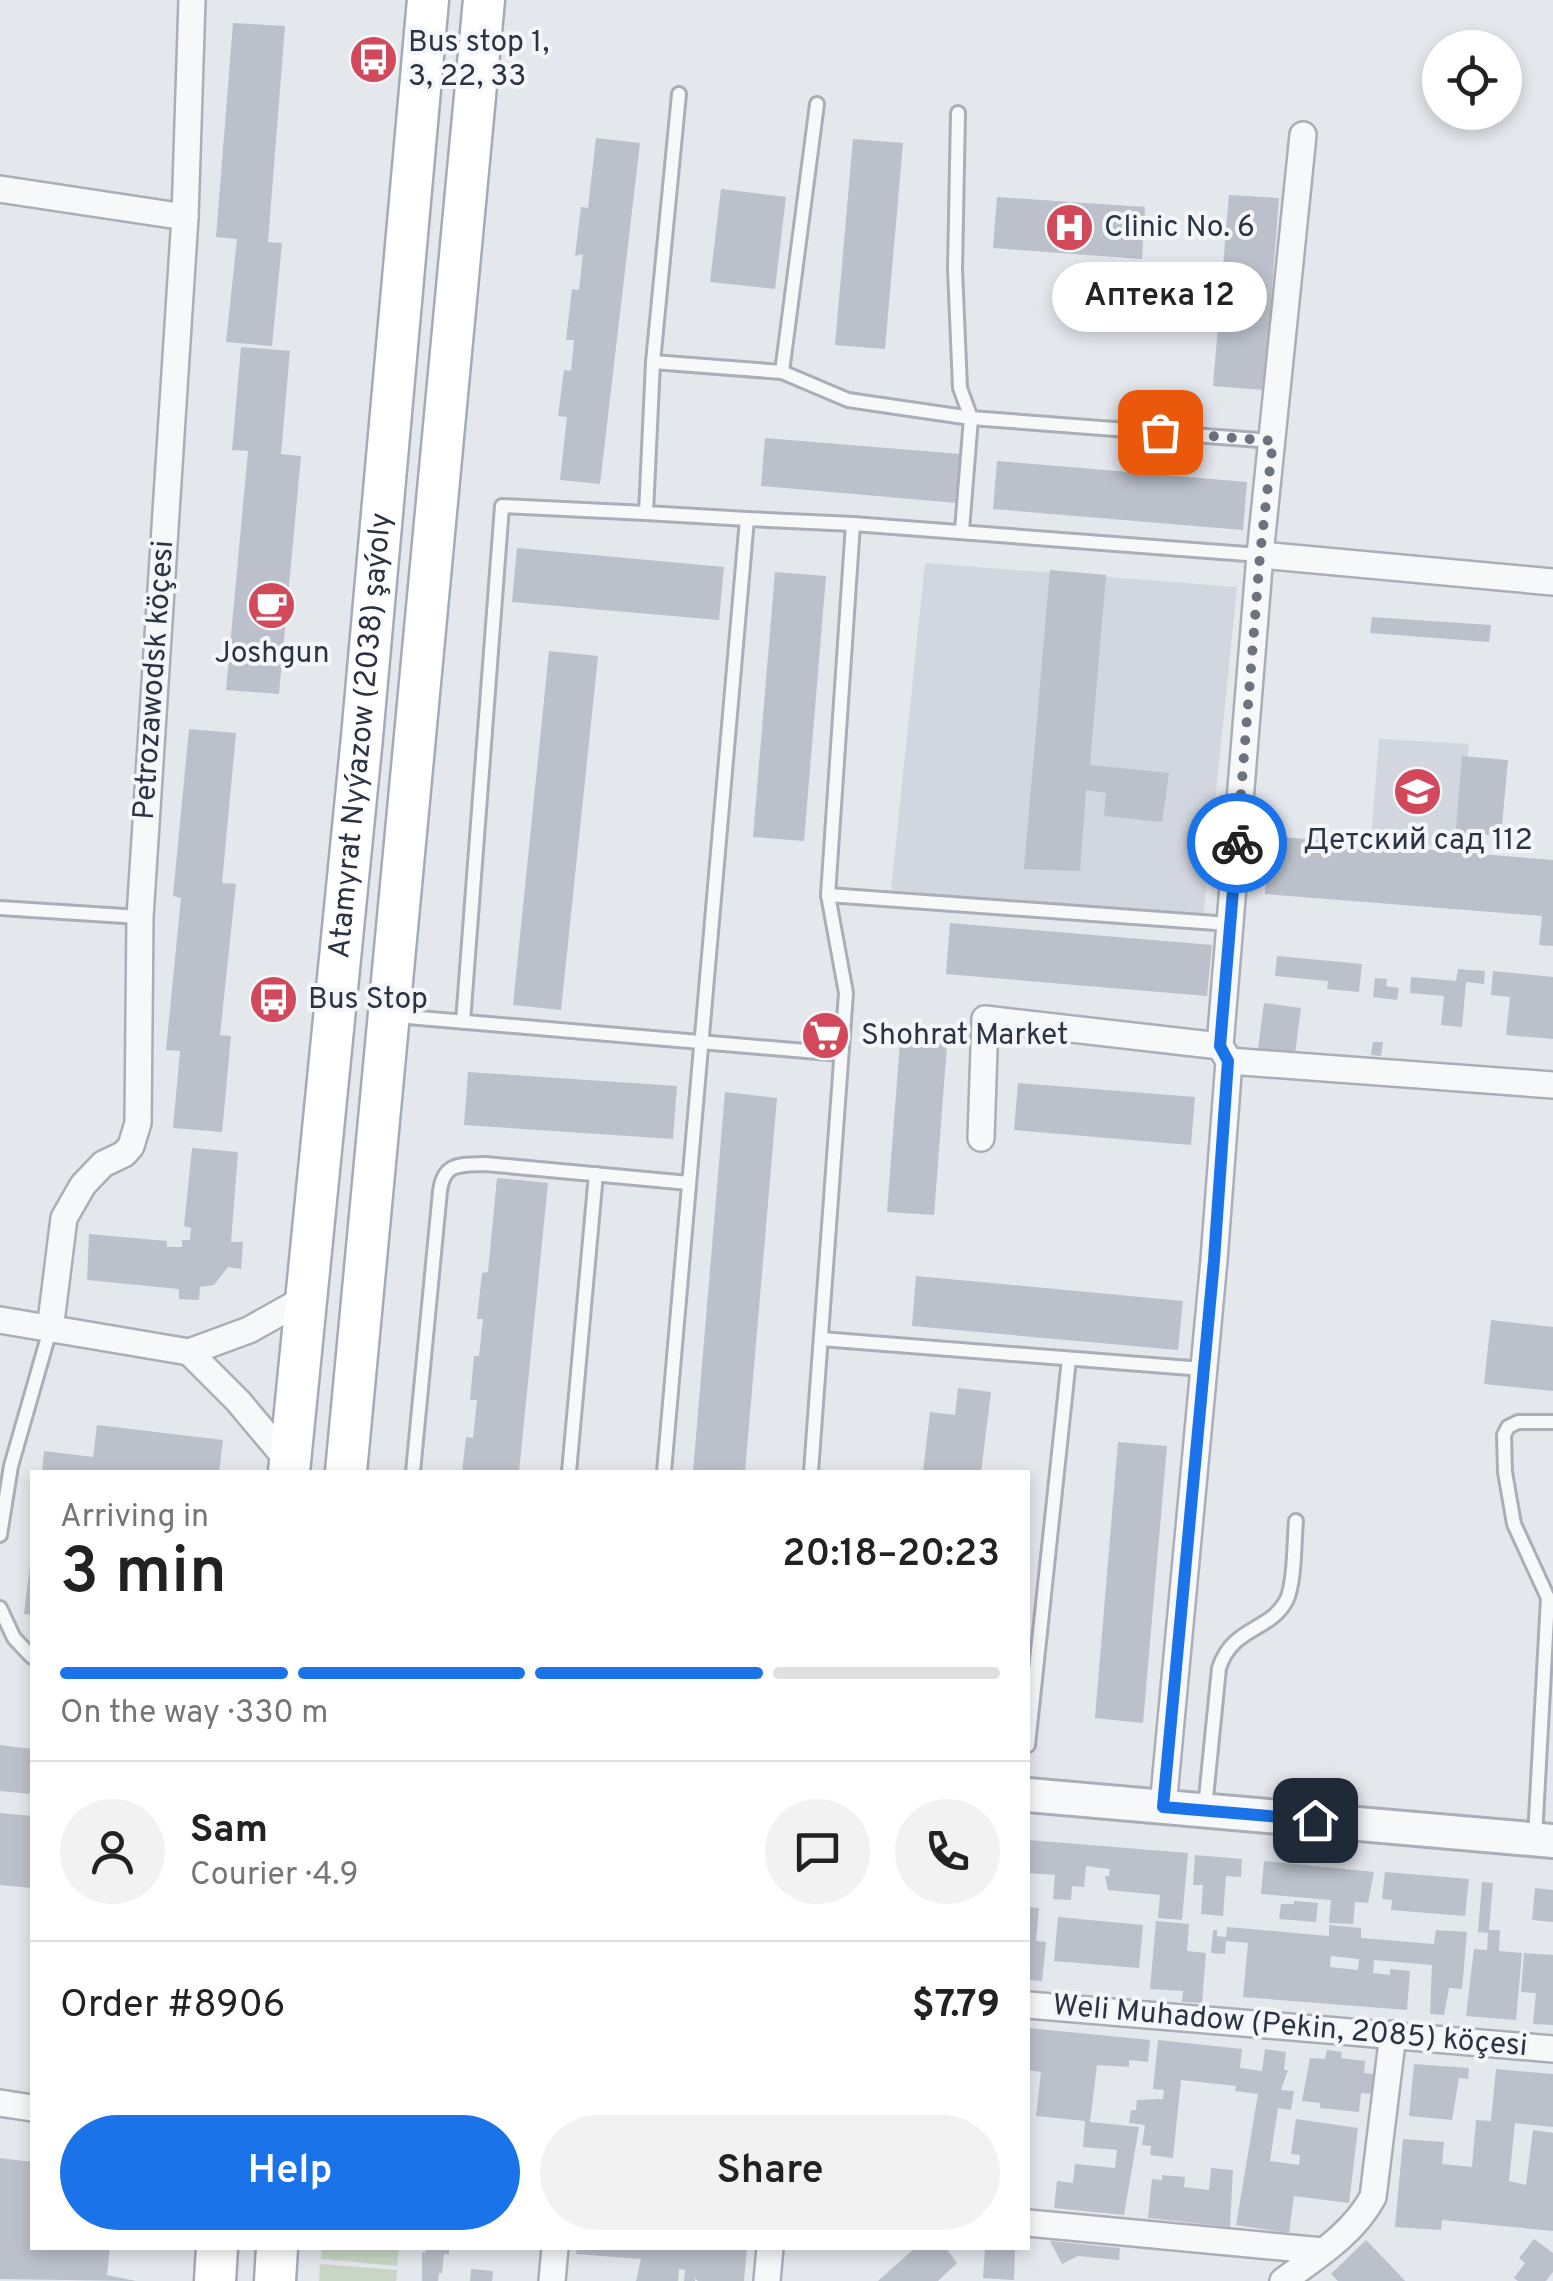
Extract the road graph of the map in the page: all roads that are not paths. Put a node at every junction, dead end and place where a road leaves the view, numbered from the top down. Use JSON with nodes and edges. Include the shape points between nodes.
{"nodes":[{"id":1,"x":192,"y":0,"type":"edge"},
{"id":2,"x":428,"y":0,"type":"edge"},
{"id":3,"x":484,"y":0,"type":"edge"},
{"id":4,"x":679,"y":94,"type":"dead end"},
{"id":5,"x":817,"y":104,"type":"dead end"},
{"id":6,"x":958,"y":113,"type":"dead end"},
{"id":7,"x":1303,"y":135,"type":"dead end"},
{"id":8,"x":0,"y":189,"type":"edge"},
{"id":9,"x":185,"y":217,"type":"junction"},
{"id":10,"x":653,"y":362,"type":"junction"},
{"id":11,"x":782,"y":372,"type":"junction"},
{"id":12,"x":971,"y":418,"type":"junction"},
{"id":13,"x":1273,"y":441,"type":"junction"},
{"id":14,"x":646,"y":513,"type":"junction"},
{"id":15,"x":747,"y":519,"type":"junction"},
{"id":16,"x":853,"y":524,"type":"junction"},
{"id":17,"x":962,"y":530,"type":"junction"},
{"id":18,"x":1260,"y":555,"type":"junction"},
{"id":19,"x":1553,"y":582,"type":"edge"},
{"id":20,"x":828,"y":895,"type":"junction"},
{"id":21,"x":0,"y":908,"type":"edge"},
{"id":22,"x":140,"y":917,"type":"junction"},
{"id":23,"x":1230,"y":924,"type":"junction"},
{"id":24,"x":388,"y":1016,"type":"junction"},
{"id":25,"x":464,"y":1022,"type":"junction"},
{"id":26,"x":702,"y":1042,"type":"junction"},
{"id":27,"x":841,"y":1054,"type":"junction"},
{"id":28,"x":1224,"y":1054,"type":"junction"},
{"id":29,"x":1553,"y":1085,"type":"edge"},
{"id":30,"x":981,"y":1138,"type":"dead end"},
{"id":31,"x":596,"y":1174,"type":"junction"},
{"id":32,"x":689,"y":1183,"type":"junction"},
{"id":33,"x":306,"y":1298,"type":"junction"},
{"id":34,"x":0,"y":1320,"type":"edge"},
{"id":35,"x":50,"y":1330,"type":"junction"},
{"id":36,"x":821,"y":1339,"type":"junction"},
{"id":37,"x":189,"y":1352,"type":"junction"},
{"id":38,"x":1069,"y":1358,"type":"junction"},
{"id":39,"x":1203,"y":1369,"type":"junction"},
{"id":40,"x":1553,"y":1422,"type":"edge"},
{"id":41,"x":290,"y":1468,"type":"edge"},
{"id":42,"x":346,"y":1470,"type":"edge"},
{"id":43,"x":413,"y":1470,"type":"edge"},
{"id":44,"x":570,"y":1470,"type":"edge"},
{"id":45,"x":664,"y":1470,"type":"edge"},
{"id":46,"x":811,"y":1470,"type":"edge"},
{"id":47,"x":1296,"y":1520,"type":"dead end"},
{"id":48,"x":0,"y":1535,"type":"edge"},
{"id":49,"x":0,"y":1608,"type":"edge"},
{"id":50,"x":30,"y":1655,"type":"edge"},
{"id":51,"x":1030,"y":1726,"type":"edge"},
{"id":52,"x":1030,"y":1795,"type":"edge"},
{"id":53,"x":1163,"y":1807,"type":"junction"},
{"id":54,"x":1205,"y":1811,"type":"junction"},
{"id":55,"x":1544,"y":1840,"type":"edge"},
{"id":56,"x":1030,"y":2005,"type":"edge"},
{"id":57,"x":1393,"y":2034,"type":"junction"},
{"id":58,"x":1553,"y":2049,"type":"edge"},
{"id":59,"x":0,"y":2103,"type":"edge"},
{"id":60,"x":30,"y":2108,"type":"edge"},
{"id":61,"x":1030,"y":2223,"type":"edge"},
{"id":62,"x":218,"y":2250,"type":"edge"},
{"id":63,"x":278,"y":2250,"type":"edge"},
{"id":64,"x":555,"y":2250,"type":"edge"},
{"id":65,"x":770,"y":2250,"type":"edge"},
{"id":66,"x":1323,"y":2252,"type":"junction"},
{"id":67,"x":215,"y":2281,"type":"edge"},
{"id":68,"x":274,"y":2281,"type":"edge"},
{"id":69,"x":552,"y":2281,"type":"edge"},
{"id":70,"x":767,"y":2281,"type":"edge"},
{"id":71,"x":1283,"y":2281,"type":"edge"}],
"edges":[{"from":1,"to":9,"type":"street","name":"Petrozawodsk köçesi"},
{"from":2,"to":33,"type":"main road","name":"Atamyrat Nyýazow (2038) şaýoly"},
{"from":3,"to":24,"type":"main road","name":"Atamyrat Nyýazow (2038) şaýoly"},
{"from":4,"to":10,"type":"lane"},
{"from":5,"to":11,"type":"lane"},
{"from":6,"to":12,"type":"lane","via":[[960,388]]},
{"from":7,"to":13,"type":"street"},
{"from":8,"to":9,"type":"street"},
{"from":9,"to":22,"type":"street","name":"Petrozawodsk köçesi"},
{"from":10,"to":11,"type":"lane"},
{"from":10,"to":14,"type":"lane"},
{"from":11,"to":12,"type":"lane","via":[[848,400]]},
{"from":12,"to":13,"type":"lane"},
{"from":12,"to":17,"type":"lane"},
{"from":13,"to":18,"type":"street"},
{"from":14,"to":15,"type":"lane"},
{"from":14,"to":25,"type":"lane","via":[[502,506]]},
{"from":15,"to":16,"type":"lane"},
{"from":15,"to":26,"type":"lane"},
{"from":16,"to":17,"type":"lane"},
{"from":16,"to":20,"type":"lane"},
{"from":17,"to":18,"type":"lane"},
{"from":18,"to":19,"type":"street"},
{"from":18,"to":23,"type":"street"},
{"from":20,"to":23,"type":"lane"},
{"from":20,"to":27,"type":"lane","via":[[846,993]]},
{"from":21,"to":22,"type":"lane"},
{"from":22,"to":35,"type":"street","name":"Petrozawodsk köçesi","via":[[138,1123],[124,1154],[84,1185],[64,1218]]},
{"from":23,"to":28,"type":"street"},
{"from":24,"to":25,"type":"lane"},
{"from":24,"to":42,"type":"main road","name":"Atamyrat Nyýazow (2038) şaýoly"},
{"from":25,"to":26,"type":"lane"},
{"from":26,"to":27,"type":"lane"},
{"from":26,"to":32,"type":"lane"},
{"from":27,"to":36,"type":"lane"},
{"from":28,"to":29,"type":"street"},
{"from":28,"to":30,"type":"street","via":[[986,1019]]},
{"from":28,"to":39,"type":"street"},
{"from":31,"to":32,"type":"lane"},
{"from":31,"to":43,"type":"lane","via":[[485,1164],[446,1170]]},
{"from":31,"to":44,"type":"lane"},
{"from":32,"to":45,"type":"lane"},
{"from":33,"to":37,"type":"street","via":[[249,1330]]},
{"from":33,"to":41,"type":"main road","name":"Atamyrat Nyýazow (2038) şaýoly"},
{"from":34,"to":35,"type":"street"},
{"from":35,"to":37,"type":"street"},
{"from":35,"to":48,"type":"lane"},
{"from":36,"to":38,"type":"lane"},
{"from":36,"to":46,"type":"lane"},
{"from":37,"to":41,"type":"street"},
{"from":38,"to":39,"type":"lane"},
{"from":38,"to":51,"type":"lane"},
{"from":39,"to":53,"type":"street"},
{"from":40,"to":55,"type":"lane","via":[[1518,1422],[1504,1435],[1514,1524],[1548,1598]]},
{"from":47,"to":54,"type":"lane","via":[[1288,1598],[1233,1641],[1218,1668]]},
{"from":49,"to":50,"type":"lane"},
{"from":52,"to":53,"type":"street"},
{"from":53,"to":54,"type":"street"},
{"from":54,"to":55,"type":"street"},
{"from":56,"to":57,"type":"street","name":"Weli Muhadow (Pekin, 2085) köçesi"},
{"from":57,"to":58,"type":"street","name":"Weli Muhadow (Pekin, 2085) köçesi"},
{"from":57,"to":66,"type":"street","via":[[1373,2197],[1363,2216]]},
{"from":59,"to":60,"type":"street"},
{"from":61,"to":66,"type":"street"},
{"from":62,"to":67,"type":"main road"},
{"from":63,"to":68,"type":"main road"},
{"from":64,"to":69,"type":"street"},
{"from":65,"to":70,"type":"street"},
{"from":66,"to":71,"type":"street"}]}
